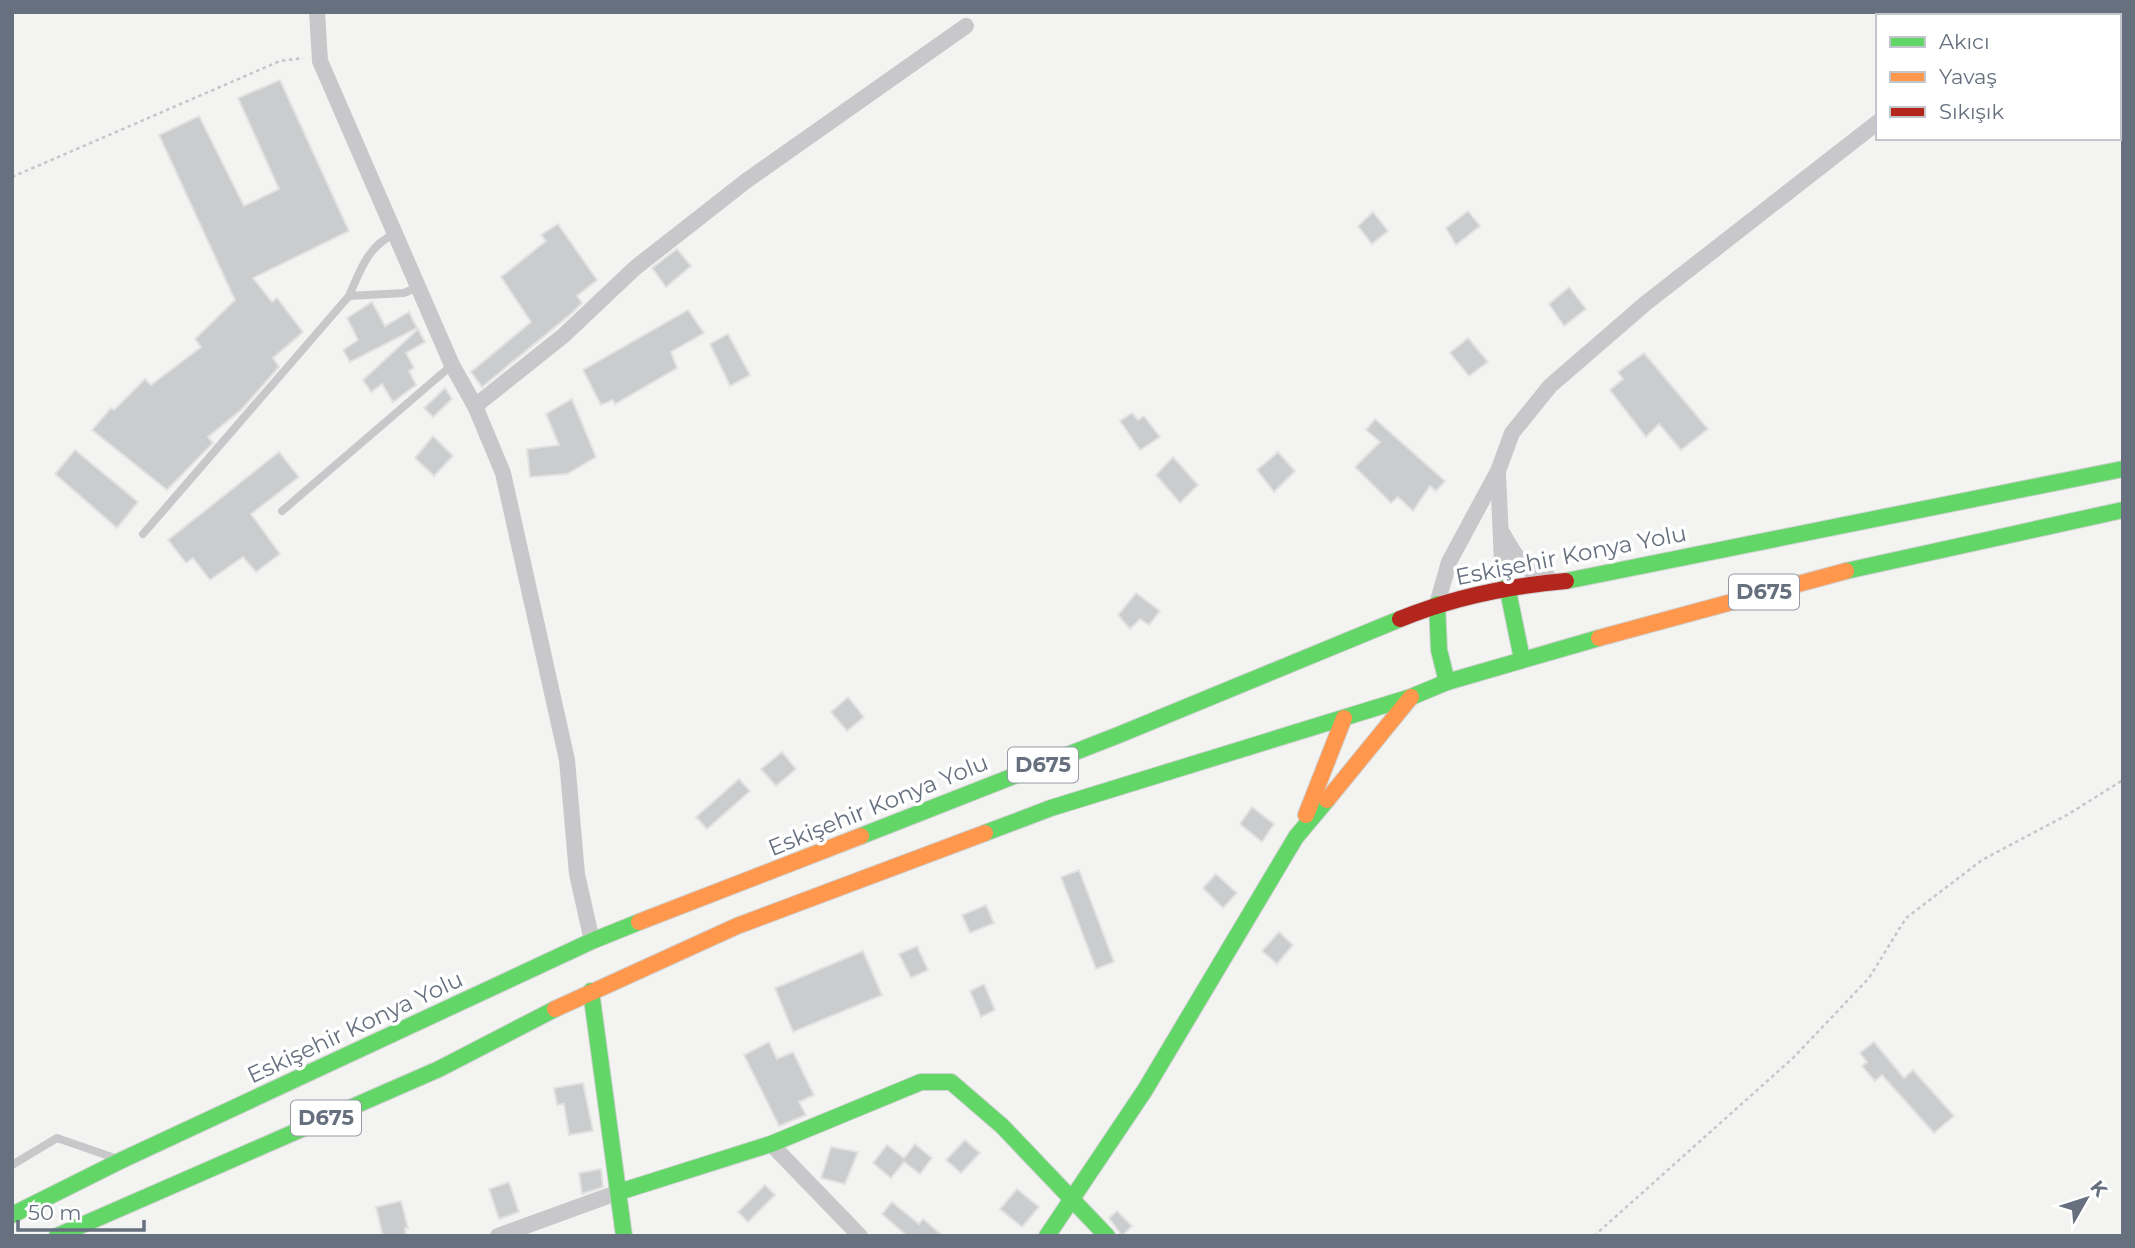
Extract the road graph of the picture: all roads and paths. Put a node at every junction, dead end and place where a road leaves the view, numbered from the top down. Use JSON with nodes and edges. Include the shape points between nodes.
{"nodes":[{"id":1,"x":317,"y":12,"type":"edge"},
{"id":2,"x":966,"y":26,"type":"dead end"},
{"id":3,"x":320,"y":61,"type":"junction"},
{"id":4,"x":1876,"y":124,"type":"edge"},
{"id":5,"x":12,"y":177,"type":"edge"},
{"id":6,"x":395,"y":234,"type":"junction"},
{"id":7,"x":418,"y":288,"type":"junction"},
{"id":8,"x":349,"y":296,"type":"junction"},
{"id":9,"x":452,"y":365,"type":"junction"},
{"id":10,"x":475,"y":406,"type":"junction"},
{"id":11,"x":2123,"y":469,"type":"edge"},
{"id":12,"x":1498,"y":471,"type":"junction"},
{"id":13,"x":2123,"y":510,"type":"edge"},
{"id":14,"x":282,"y":511,"type":"dead end"},
{"id":15,"x":1500,"y":531,"type":"junction"},
{"id":16,"x":143,"y":534,"type":"dead end"},
{"id":17,"x":1571,"y":580,"type":"junction"},
{"id":18,"x":1507,"y":586,"type":"junction"},
{"id":19,"x":1437,"y":604,"type":"junction"},
{"id":20,"x":1522,"y":659,"type":"junction"},
{"id":21,"x":1447,"y":682,"type":"junction"},
{"id":22,"x":1411,"y":697,"type":"junction"},
{"id":23,"x":1344,"y":718,"type":"junction"},
{"id":24,"x":2123,"y":780,"type":"edge"},
{"id":25,"x":1299,"y":834,"type":"junction"},
{"id":26,"x":592,"y":941,"type":"junction"},
{"id":27,"x":591,"y":991,"type":"junction"},
{"id":28,"x":771,"y":1144,"type":"junction"},
{"id":29,"x":122,"y":1160,"type":"junction"},
{"id":30,"x":12,"y":1165,"type":"edge"},
{"id":31,"x":619,"y":1192,"type":"junction"},
{"id":32,"x":1072,"y":1200,"type":"junction"},
{"id":33,"x":12,"y":1215,"type":"edge"},
{"id":34,"x":57,"y":1236,"type":"edge"},
{"id":35,"x":498,"y":1236,"type":"edge"},
{"id":36,"x":624,"y":1236,"type":"edge"},
{"id":37,"x":860,"y":1236,"type":"edge"},
{"id":38,"x":1047,"y":1236,"type":"edge"},
{"id":39,"x":1107,"y":1236,"type":"edge"},
{"id":40,"x":1594,"y":1236,"type":"edge"}],
"edges":[{"from":1,"to":3,"type":"street"},
{"from":2,"to":10,"type":"street","via":[[746,181],[635,268],[563,337]]},
{"from":3,"to":5,"type":"path","via":[[308,57],[280,61]]},
{"from":3,"to":6,"type":"street"},
{"from":4,"to":12,"type":"street","via":[[1646,303],[1550,386],[1512,433]]},
{"from":6,"to":7,"type":"street"},
{"from":6,"to":8,"type":"lane","via":[[383,239],[366,258]]},
{"from":7,"to":8,"type":"lane"},
{"from":7,"to":9,"type":"street"},
{"from":8,"to":16,"type":"lane"},
{"from":9,"to":10,"type":"street"},
{"from":9,"to":14,"type":"lane"},
{"from":10,"to":26,"type":"street","via":[[503,473],[567,760],[577,874]]},
{"from":11,"to":17,"type":"main road","name":"Eskişehir Konya Yolu","number":"D675"},
{"from":12,"to":15,"type":"street"},
{"from":12,"to":19,"type":"street","via":[[1449,562]]},
{"from":13,"to":20,"type":"main road","number":"D675","via":[[1801,581]]},
{"from":15,"to":17,"type":"street","via":[[1517,560],[1536,575]]},
{"from":15,"to":18,"type":"street"},
{"from":17,"to":18,"type":"main road","name":"Eskişehir Konya Yolu","number":"D675"},
{"from":18,"to":19,"type":"main road","name":"Eskişehir Konya Yolu","number":"D675"},
{"from":18,"to":20,"type":"main road"},
{"from":19,"to":21,"type":"main road","via":[[1439,650]]},
{"from":19,"to":26,"type":"main road","name":"Eskişehir Konya Yolu","number":"D675","via":[[1108,739]]},
{"from":20,"to":21,"type":"main road","number":"D675"},
{"from":21,"to":22,"type":"main road","number":"D675"},
{"from":22,"to":23,"type":"main road","number":"D675"},
{"from":22,"to":25,"type":"main road"},
{"from":23,"to":25,"type":"main road"},
{"from":23,"to":27,"type":"main road","number":"D675","via":[[1051,808],[737,926]]},
{"from":24,"to":40,"type":"path","via":[[1982,859],[1906,918],[1869,978],[1793,1058]]},
{"from":25,"to":32,"type":"main road","via":[[1145,1090]]},
{"from":26,"to":29,"type":"main road","name":"Eskişehir Konya Yolu","number":"D675"},
{"from":27,"to":31,"type":"main road"},
{"from":27,"to":34,"type":"main road","number":"D675","via":[[439,1069]]},
{"from":28,"to":31,"type":"main road"},
{"from":28,"to":32,"type":"main road","via":[[921,1082],[951,1082],[1002,1126]]},
{"from":28,"to":37,"type":"street"},
{"from":29,"to":30,"type":"lane","via":[[57,1138]]},
{"from":29,"to":33,"type":"main road","name":"Eskişehir Konya Yolu","number":"D675"},
{"from":31,"to":35,"type":"street"},
{"from":31,"to":36,"type":"main road"},
{"from":32,"to":38,"type":"main road"},
{"from":32,"to":39,"type":"main road"}]}
